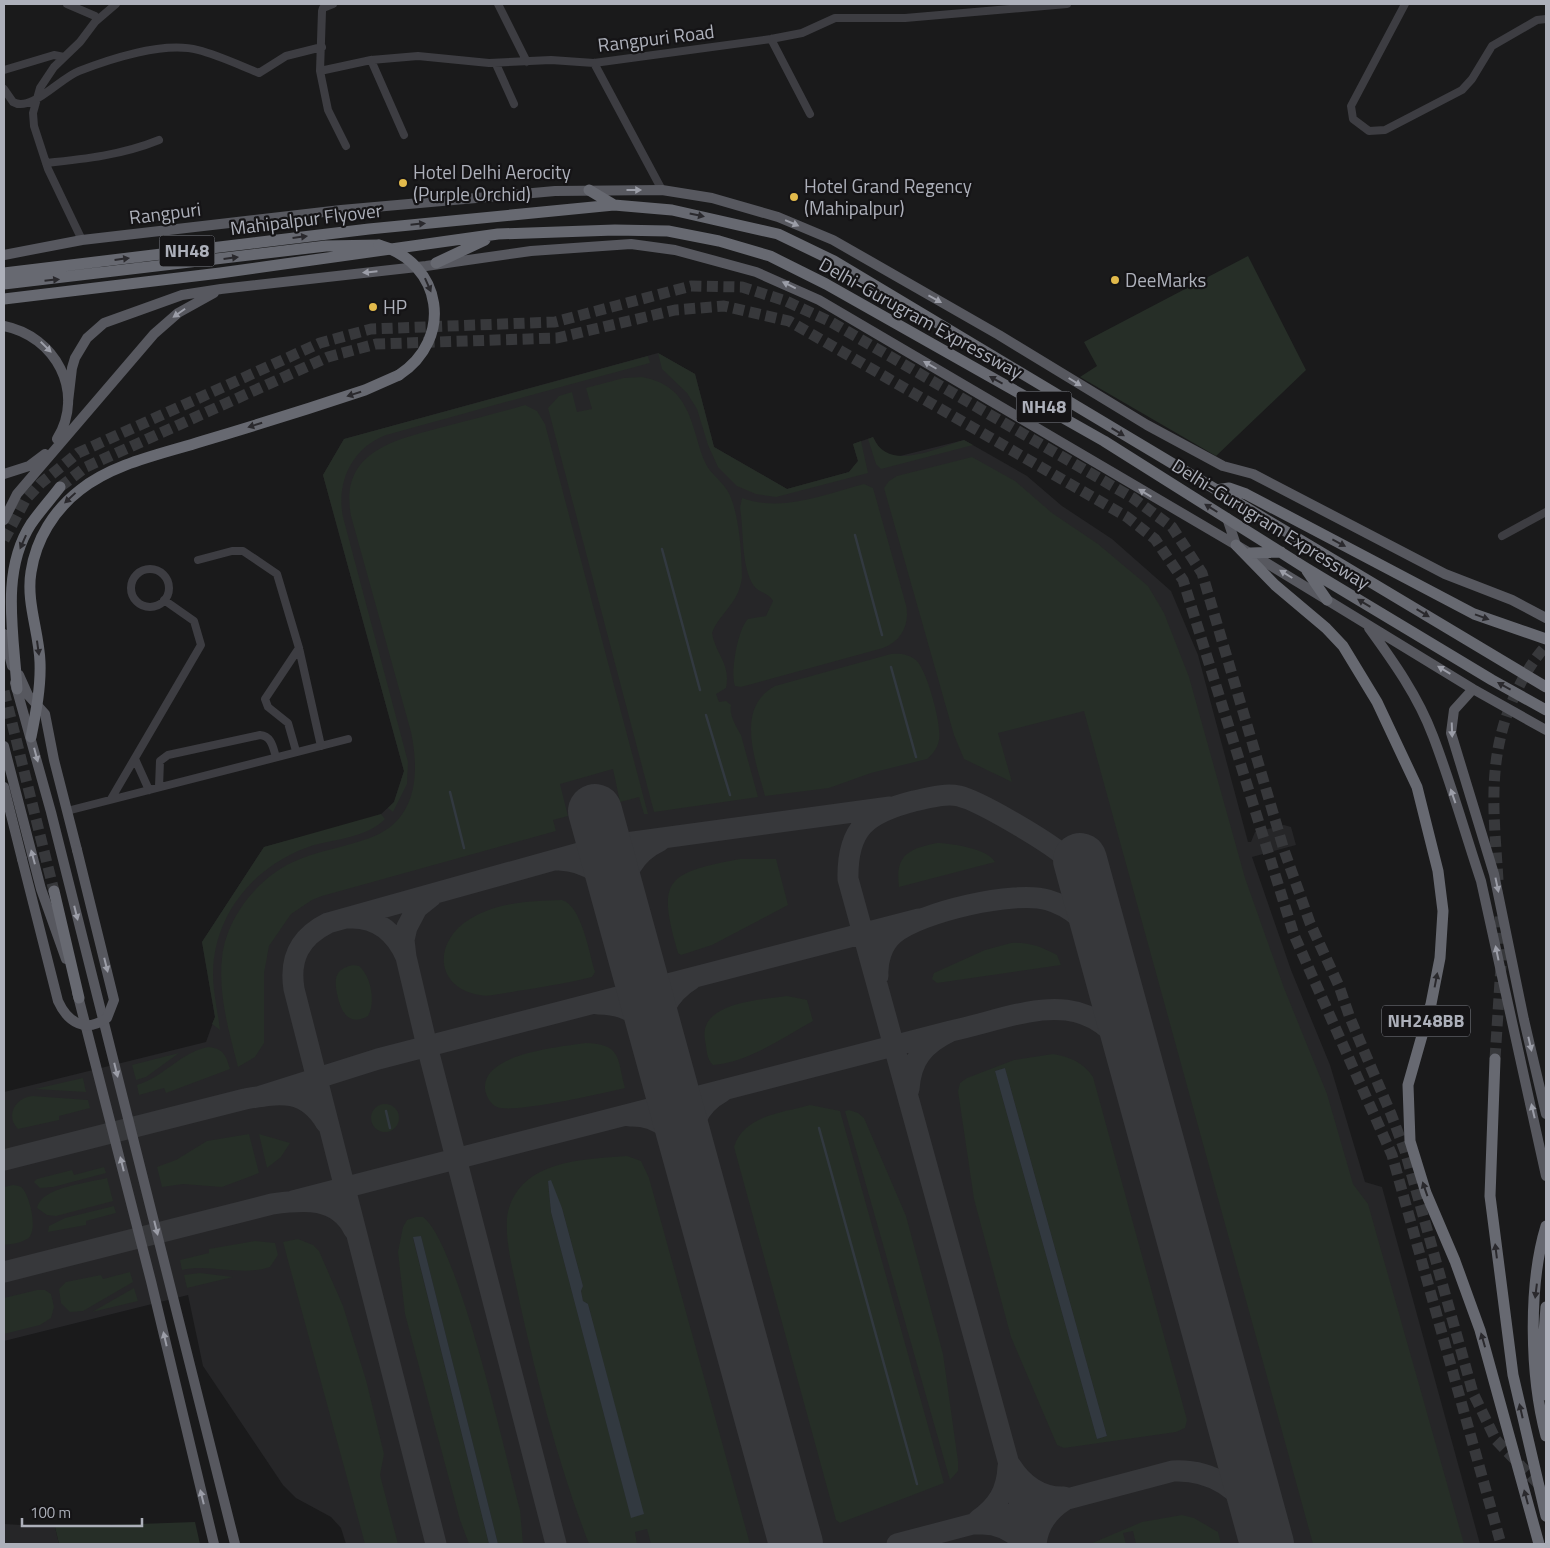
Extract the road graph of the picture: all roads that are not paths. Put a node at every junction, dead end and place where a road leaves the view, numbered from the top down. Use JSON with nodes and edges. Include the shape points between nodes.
{"nodes":[{"id":1,"x":67,"y":4,"type":"edge"},
{"id":2,"x":116,"y":4,"type":"edge"},
{"id":3,"x":333,"y":4,"type":"edge"},
{"id":4,"x":498,"y":4,"type":"edge"},
{"id":5,"x":1067,"y":4,"type":"edge"},
{"id":6,"x":1405,"y":4,"type":"edge"},
{"id":7,"x":1546,"y":19,"type":"edge"},
{"id":8,"x":98,"y":20,"type":"junction"},
{"id":9,"x":771,"y":39,"type":"junction"},
{"id":10,"x":322,"y":47,"type":"junction"},
{"id":11,"x":64,"y":57,"type":"junction"},
{"id":12,"x":371,"y":60,"type":"junction"},
{"id":13,"x":527,"y":62,"type":"junction"},
{"id":14,"x":594,"y":63,"type":"junction"},
{"id":15,"x":496,"y":64,"type":"junction"},
{"id":16,"x":4,"y":70,"type":"edge"},
{"id":17,"x":320,"y":71,"type":"junction"},
{"id":18,"x":4,"y":89,"type":"edge"},
{"id":19,"x":6,"y":98,"type":"edge"},
{"id":20,"x":37,"y":99,"type":"junction"},
{"id":21,"x":514,"y":104,"type":"dead end"},
{"id":22,"x":810,"y":114,"type":"dead end"},
{"id":23,"x":404,"y":134,"type":"dead end"},
{"id":24,"x":158,"y":140,"type":"dead end"},
{"id":25,"x":346,"y":146,"type":"dead end"},
{"id":26,"x":46,"y":163,"type":"junction"},
{"id":27,"x":589,"y":190,"type":"junction"},
{"id":28,"x":662,"y":190,"type":"junction"},
{"id":29,"x":614,"y":205,"type":"junction"},
{"id":30,"x":498,"y":234,"type":"junction"},
{"id":31,"x":82,"y":240,"type":"junction"},
{"id":32,"x":4,"y":255,"type":"edge"},
{"id":33,"x":436,"y":263,"type":"junction"},
{"id":34,"x":4,"y":273,"type":"edge"},
{"id":35,"x":4,"y":284,"type":"edge"},
{"id":36,"x":221,"y":289,"type":"junction"},
{"id":37,"x":4,"y":299,"type":"edge"},
{"id":38,"x":4,"y":326,"type":"edge"},
{"id":39,"x":68,"y":402,"type":"junction"},
{"id":40,"x":4,"y":474,"type":"edge"},
{"id":41,"x":60,"y":488,"type":"tunnel mouth"},
{"id":42,"x":1216,"y":490,"type":"junction"},
{"id":43,"x":1546,"y":512,"type":"edge"},
{"id":44,"x":1228,"y":518,"type":"junction"},
{"id":45,"x":4,"y":520,"type":"edge"},
{"id":46,"x":1502,"y":536,"type":"dead end"},
{"id":47,"x":1236,"y":545,"type":"junction"},
{"id":48,"x":1281,"y":552,"type":"junction"},
{"id":49,"x":1250,"y":553,"type":"junction"},
{"id":50,"x":198,"y":560,"type":"dead end"},
{"id":51,"x":1304,"y":567,"type":"junction"},
{"id":52,"x":164,"y":600,"type":"junction"},
{"id":53,"x":1327,"y":600,"type":"junction"},
{"id":54,"x":1546,"y":618,"type":"edge"},
{"id":55,"x":1365,"y":622,"type":"junction"},
{"id":56,"x":4,"y":634,"type":"edge"},
{"id":57,"x":1546,"y":639,"type":"edge"},
{"id":58,"x":299,"y":648,"type":"junction"},
{"id":59,"x":16,"y":662,"type":"junction"},
{"id":60,"x":1546,"y":686,"type":"edge"},
{"id":61,"x":17,"y":689,"type":"junction"},
{"id":62,"x":1473,"y":689,"type":"junction"},
{"id":63,"x":37,"y":704,"type":"junction"},
{"id":64,"x":1546,"y":710,"type":"edge"},
{"id":65,"x":1546,"y":730,"type":"edge"},
{"id":66,"x":31,"y":737,"type":"junction"},
{"id":67,"x":348,"y":739,"type":"dead end"},
{"id":68,"x":4,"y":746,"type":"edge"},
{"id":69,"x":321,"y":746,"type":"junction"},
{"id":70,"x":296,"y":751,"type":"junction"},
{"id":71,"x":276,"y":757,"type":"junction"},
{"id":72,"x":135,"y":759,"type":"junction"},
{"id":73,"x":4,"y":787,"type":"edge"},
{"id":74,"x":159,"y":787,"type":"junction"},
{"id":75,"x":149,"y":790,"type":"junction"},
{"id":76,"x":111,"y":800,"type":"junction"},
{"id":77,"x":67,"y":811,"type":"junction"},
{"id":78,"x":54,"y":891,"type":"tunnel mouth"},
{"id":79,"x":79,"y":998,"type":"junction"},
{"id":80,"x":1495,"y":1059,"type":"tunnel mouth"},
{"id":81,"x":1546,"y":1114,"type":"edge"},
{"id":82,"x":1546,"y":1176,"type":"edge"},
{"id":83,"x":1546,"y":1226,"type":"edge"},
{"id":84,"x":1546,"y":1307,"type":"edge"},
{"id":85,"x":1543,"y":1422,"type":"junction"},
{"id":86,"x":1546,"y":1436,"type":"edge"},
{"id":87,"x":1546,"y":1516,"type":"edge"},
{"id":88,"x":214,"y":1544,"type":"edge"},
{"id":89,"x":235,"y":1544,"type":"edge"},
{"id":90,"x":1539,"y":1544,"type":"edge"}],
"edges":[{"from":1,"to":8,"type":"street","via":[[96,16]]},
{"from":2,"to":8,"type":"street"},
{"from":3,"to":10,"type":"street","via":[[322,11]]},
{"from":4,"to":13,"type":"street"},
{"from":5,"to":9,"type":"street","name":"Rangpuri Road","via":[[905,18],[835,18],[802,33]]},
{"from":6,"to":7,"type":"street","via":[[1351,106],[1353,119],[1369,131],[1385,130],[1462,90],[1472,80],[1492,46],[1537,20]]},
{"from":8,"to":11,"type":"street"},
{"from":9,"to":14,"type":"street","name":"Rangpuri Road"},
{"from":9,"to":22,"type":"street"},
{"from":10,"to":17,"type":"street"},
{"from":10,"to":20,"type":"street","via":[[286,56],[259,73],[196,49],[161,47],[77,71]]},
{"from":11,"to":16,"type":"street","via":[[54,55]]},
{"from":11,"to":20,"type":"street","via":[[54,66]]},
{"from":12,"to":15,"type":"street","name":"Rangpuri Road","via":[[418,56]]},
{"from":12,"to":17,"type":"street","name":"Rangpuri Road"},
{"from":12,"to":23,"type":"street"},
{"from":13,"to":14,"type":"street","name":"Rangpuri Road"},
{"from":13,"to":15,"type":"street","name":"Rangpuri Road"},
{"from":14,"to":28,"type":"street"},
{"from":15,"to":21,"type":"street"},
{"from":17,"to":25,"type":"street","via":[[328,110]]},
{"from":18,"to":19,"type":"street"},
{"from":19,"to":20,"type":"street","via":[[20,105]]},
{"from":20,"to":26,"type":"street","via":[[32,118]]},
{"from":24,"to":26,"type":"street","via":[[105,156]]},
{"from":26,"to":31,"type":"street"},
{"from":27,"to":28,"type":"main road","name":"Rangpuri","one_way":true},
{"from":27,"to":29,"type":"highway"},
{"from":27,"to":31,"type":"main road","name":"Rangpuri","via":[[341,210]]},
{"from":28,"to":54,"type":"main road","name":"Rangpuri","one_way":true,"via":[[712,198],[778,217],[833,240],[1147,425],[1224,466],[1253,474],[1445,574],[1512,600]]},
{"from":34,"to":29,"type":"highway","name":"Mahipalpur Flyover","number":"NH48","one_way":true,"via":[[369,229]]},
{"from":29,"to":42,"type":"highway","name":"Delhi-Gurugram Expressway","number":"NH48","one_way":true,"via":[[672,210],[778,234],[834,261]]},
{"from":30,"to":33,"type":"highway"},
{"from":30,"to":37,"type":"highway","number":"NH48","via":[[220,274]]},
{"from":44,"to":30,"type":"highway","name":"Delhi-Gurugram Expressway","number":"NH48","one_way":true,"via":[[1104,440],[770,256],[668,231]]},
{"from":31,"to":32,"type":"main road","name":"Rangpuri"},
{"from":33,"to":36,"type":"main road","one_way":true},
{"from":47,"to":33,"type":"main road","one_way":true,"via":[[819,300],[756,272],[675,250],[631,244],[531,251]]},
{"from":35,"to":63,"type":"highway","one_way":true,"bridge":true,"via":[[326,246],[379,245],[399,252],[422,274],[434,303],[432,335],[422,354],[408,369],[376,387],[141,460],[96,479],[63,505],[40,541],[30,573],[29,590],[40,661]]},
{"from":36,"to":39,"type":"main road","via":[[182,295],[104,323],[87,338],[75,358]]},
{"from":36,"to":45,"type":"main road","one_way":true,"via":[[178,313],[148,340],[17,494]]},
{"from":38,"to":39,"type":"main road","one_way":true,"via":[[26,332],[54,356],[65,378]]},
{"from":39,"to":40,"type":"main road","via":[[64,426],[52,447],[29,466]]},
{"from":41,"to":59,"type":"highway","one_way":true,"via":[[31,524],[14,566],[11,612]]},
{"from":42,"to":57,"type":"highway","one_way":true,"via":[[1229,488],[1246,494],[1474,614]]},
{"from":42,"to":60,"type":"highway","name":"Delhi-Gurugram Expressway","number":"NH48","one_way":true},
{"from":43,"to":46,"type":"street"},
{"from":44,"to":47,"type":"main road"},
{"from":44,"to":48,"type":"highway","name":"Delhi-Gurugram Expressway","number":"NH48"},
{"from":47,"to":49,"type":"main road"},
{"from":90,"to":47,"type":"highway","number":"NH248BB","one_way":true,"via":[[1480,1330],[1426,1194],[1410,1141],[1408,1086],[1431,1004],[1440,958],[1443,911],[1438,872],[1417,787],[1377,702],[1343,646]]},
{"from":48,"to":49,"type":"highway"},
{"from":48,"to":51,"type":"highway","name":"Delhi-Gurugram Expressway","number":"NH48"},
{"from":53,"to":49,"type":"main road","one_way":true},
{"from":50,"to":58,"type":"street","via":[[243,551],[274,572],[279,578]]},
{"from":51,"to":53,"type":"highway"},
{"from":64,"to":51,"type":"highway","name":"Delhi-Gurugram Expressway","number":"NH48","one_way":true},
{"from":52,"to":52,"type":"street","via":[[152,607],[138,603],[131,590],[135,576],[148,569],[162,573],[169,586]]},
{"from":52,"to":72,"type":"street","via":[[194,620],[201,645]]},
{"from":53,"to":55,"type":"main road"},
{"from":62,"to":55,"type":"main road","one_way":true},
{"from":82,"to":55,"type":"main road","one_way":true,"via":[[1481,881],[1469,843],[1433,735],[1396,666]]},
{"from":56,"to":61,"type":"main road"},
{"from":58,"to":69,"type":"street"},
{"from":58,"to":70,"type":"street","via":[[265,699],[268,707],[288,723]]},
{"from":59,"to":61,"type":"highway"},
{"from":59,"to":63,"type":"main road","via":[[22,683]]},
{"from":61,"to":66,"type":"main road"},
{"from":62,"to":65,"type":"main road"},
{"from":62,"to":81,"type":"main road","one_way":true,"via":[[1454,710],[1451,733],[1494,874]]},
{"from":63,"to":66,"type":"highway"},
{"from":63,"to":77,"type":"main road","via":[[50,729]]},
{"from":66,"to":89,"type":"main road","one_way":true},
{"from":67,"to":69,"type":"street"},
{"from":79,"to":68,"type":"main road","one_way":true,"via":[[41,889]]},
{"from":69,"to":70,"type":"street"},
{"from":70,"to":71,"type":"street"},
{"from":71,"to":74,"type":"street"},
{"from":71,"to":74,"type":"street","via":[[271,741],[260,735],[168,755],[160,761]]},
{"from":72,"to":75,"type":"street"},
{"from":72,"to":76,"type":"street"},
{"from":77,"to":73,"type":"main road","one_way":true,"bridge":true,"via":[[114,1000],[107,1018],[82,1026],[64,1013],[58,1001]]},
{"from":74,"to":75,"type":"street"},
{"from":75,"to":76,"type":"street"},
{"from":76,"to":77,"type":"street"},
{"from":78,"to":79,"type":"highway"},
{"from":88,"to":79,"type":"main road","one_way":true},
{"from":87,"to":80,"type":"highway","one_way":true,"via":[[1513,1375],[1490,1196]]},
{"from":83,"to":85,"type":"highway","one_way":true,"via":[[1533,1312],[1535,1379]]},
{"from":84,"to":85,"type":"highway"},
{"from":85,"to":86,"type":"highway"}]}
